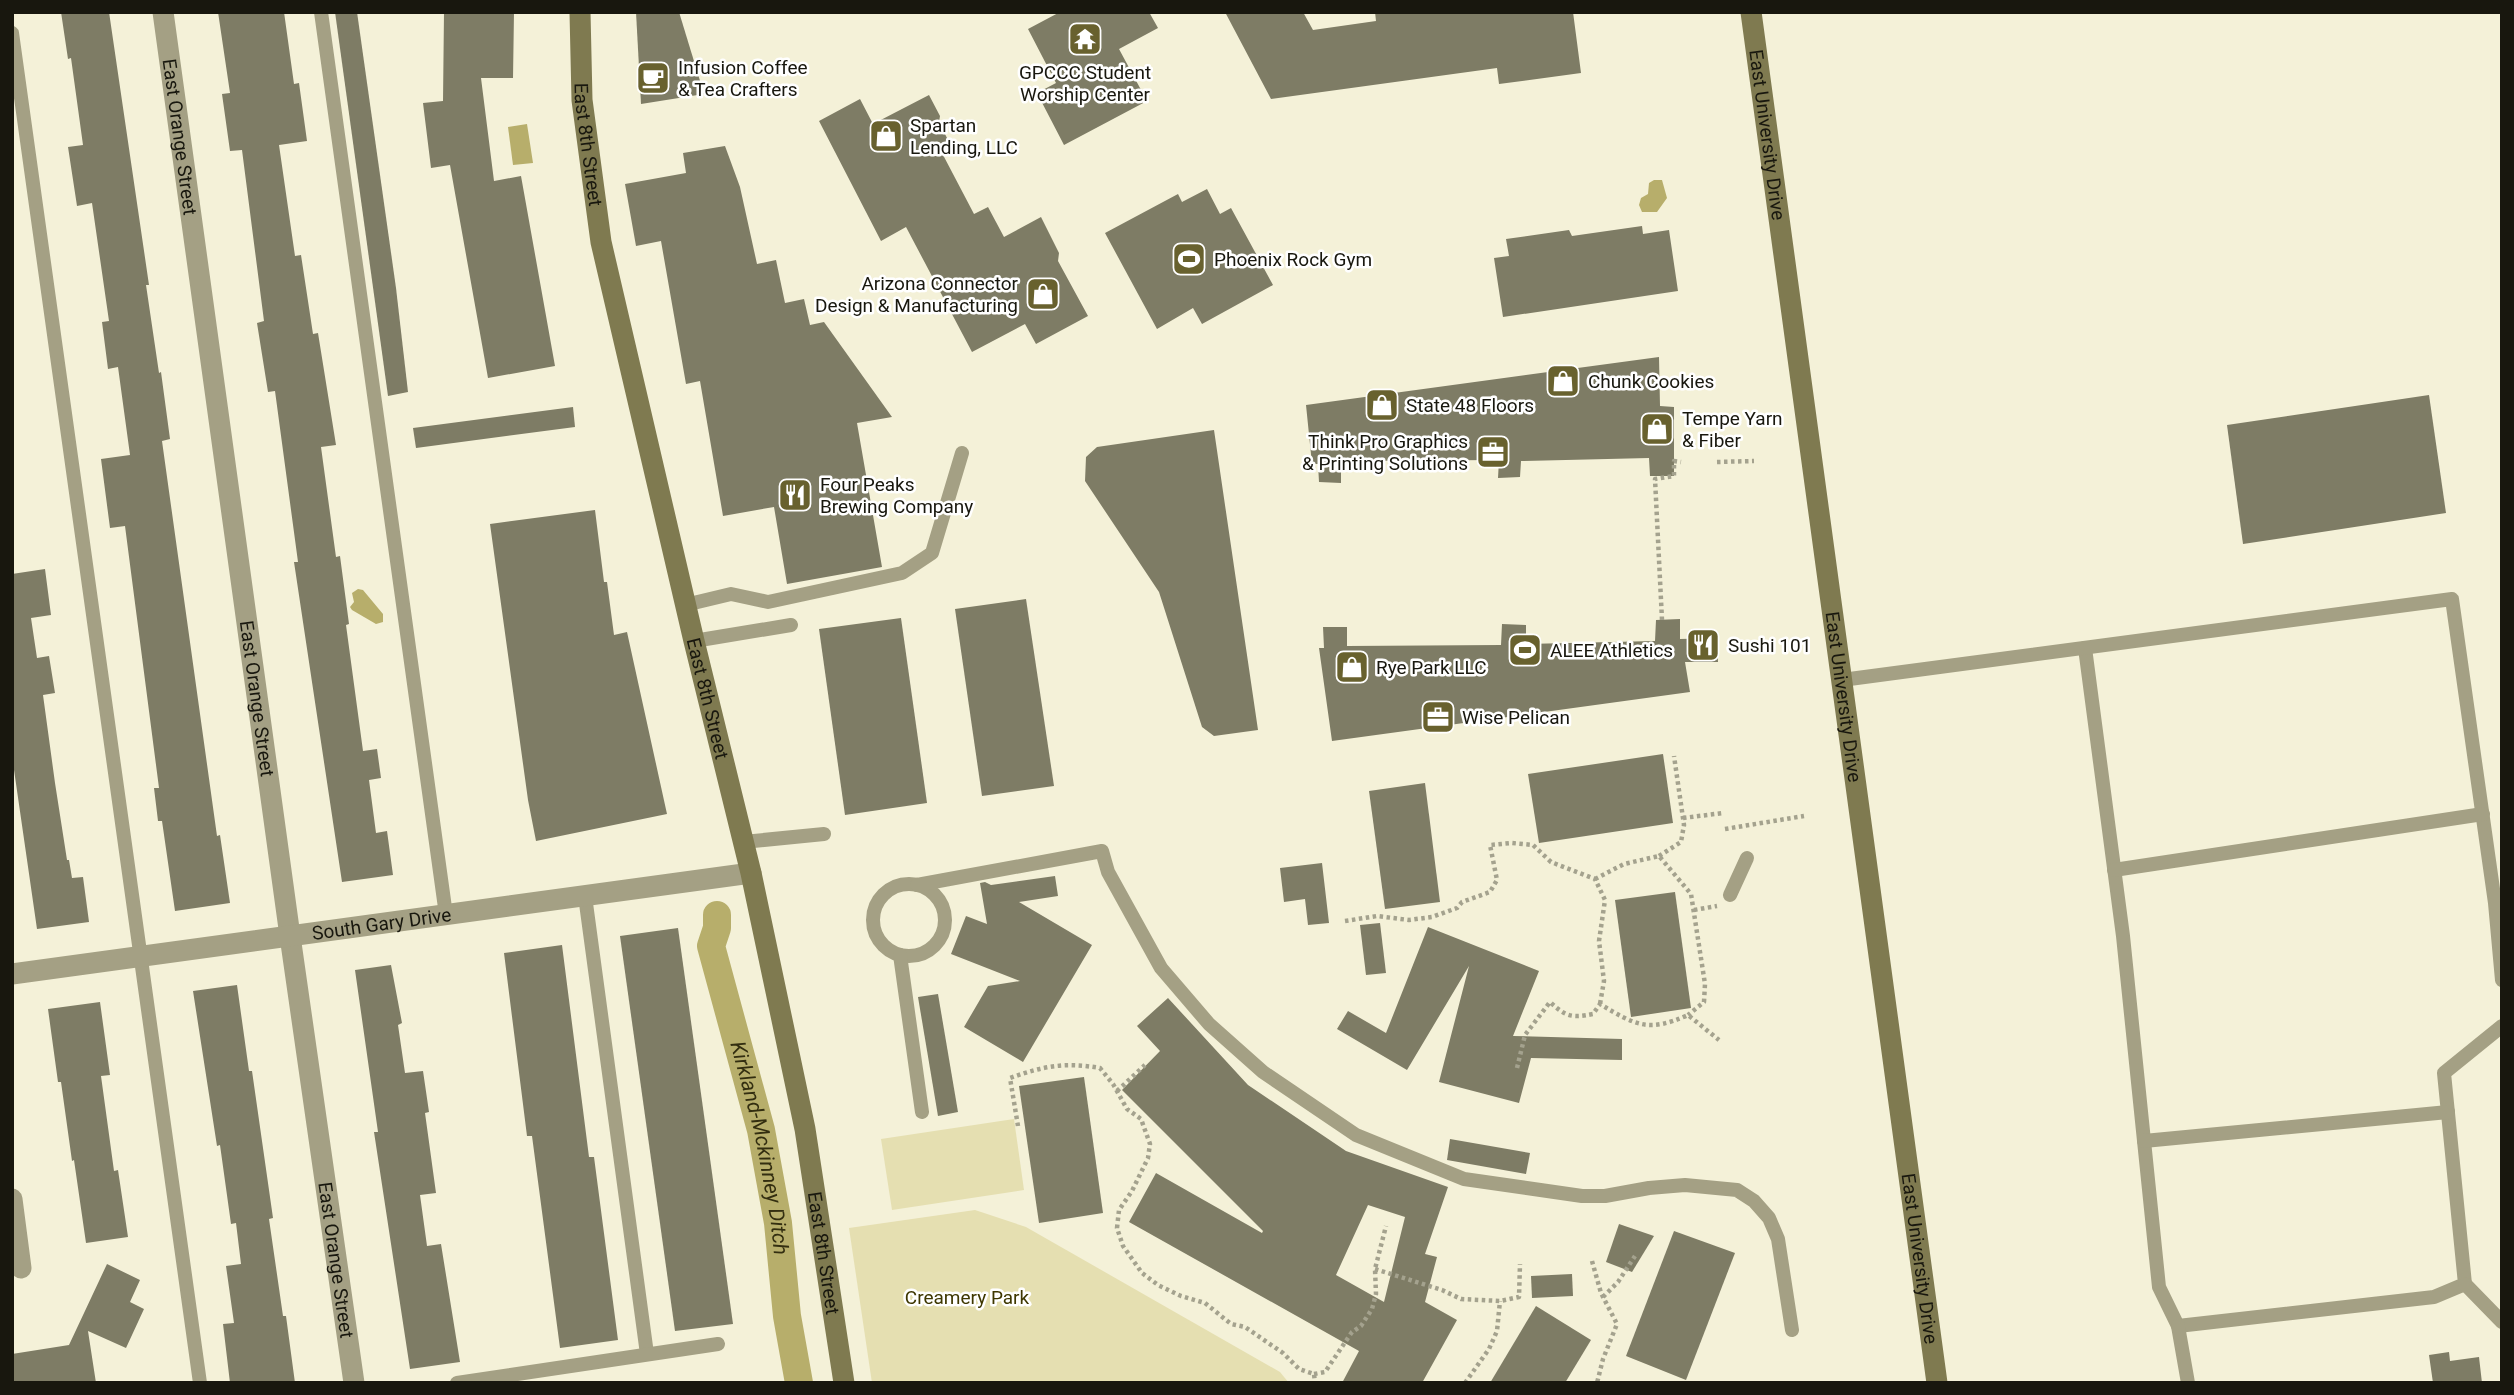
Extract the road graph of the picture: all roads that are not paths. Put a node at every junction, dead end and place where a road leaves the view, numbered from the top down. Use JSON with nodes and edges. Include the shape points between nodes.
{"nodes":[{"id":1,"x":163,"y":12,"type":"edge"},
{"id":2,"x":321,"y":12,"type":"edge"},
{"id":3,"x":580,"y":12,"type":"edge"},
{"id":4,"x":1751,"y":12,"type":"edge"},
{"id":5,"x":12,"y":33,"type":"edge"},
{"id":6,"x":962,"y":453,"type":"dead end"},
{"id":7,"x":685,"y":605,"type":"junction"},
{"id":8,"x":791,"y":625,"type":"dead end"},
{"id":9,"x":694,"y":641,"type":"junction"},
{"id":10,"x":2085,"y":649,"type":"junction"},
{"id":11,"x":1842,"y":681,"type":"junction"},
{"id":12,"x":2483,"y":814,"type":"junction"},
{"id":13,"x":824,"y":834,"type":"dead end"},
{"id":14,"x":743,"y":842,"type":"junction"},
{"id":15,"x":1747,"y":858,"type":"dead end"},
{"id":16,"x":2114,"y":870,"type":"junction"},
{"id":17,"x":751,"y":873,"type":"junction"},
{"id":18,"x":917,"y":885,"type":"junction"},
{"id":19,"x":1730,"y":895,"type":"dead end"},
{"id":20,"x":585,"y":896,"type":"junction"},
{"id":21,"x":446,"y":915,"type":"junction"},
{"id":22,"x":290,"y":936,"type":"junction"},
{"id":23,"x":900,"y":956,"type":"junction"},
{"id":24,"x":139,"y":957,"type":"junction"},
{"id":25,"x":12,"y":974,"type":"edge"},
{"id":26,"x":2502,"y":980,"type":"edge"},
{"id":27,"x":2502,"y":1026,"type":"edge"},
{"id":28,"x":922,"y":1112,"type":"dead end"},
{"id":29,"x":2448,"y":1112,"type":"junction"},
{"id":30,"x":2144,"y":1141,"type":"junction"},
{"id":31,"x":12,"y":1199,"type":"edge"},
{"id":32,"x":21,"y":1268,"type":"dead end"},
{"id":33,"x":2465,"y":1284,"type":"junction"},
{"id":34,"x":2502,"y":1322,"type":"edge"},
{"id":35,"x":2178,"y":1326,"type":"junction"},
{"id":36,"x":1793,"y":1330,"type":"dead end"},
{"id":37,"x":718,"y":1344,"type":"dead end"},
{"id":38,"x":648,"y":1354,"type":"junction"},
{"id":39,"x":200,"y":1383,"type":"edge"},
{"id":40,"x":354,"y":1383,"type":"edge"},
{"id":41,"x":457,"y":1383,"type":"edge"},
{"id":42,"x":844,"y":1383,"type":"edge"},
{"id":43,"x":1937,"y":1383,"type":"edge"},
{"id":44,"x":2188,"y":1383,"type":"edge"}],
"edges":[{"from":1,"to":22,"type":"street","name":"East Orange Street"},
{"from":2,"to":21,"type":"lane"},
{"from":3,"to":7,"type":"street","name":"East 8th Street","via":[[582,100],[601,242]]},
{"from":4,"to":11,"type":"street","name":"East University Drive"},
{"from":5,"to":24,"type":"lane"},
{"from":6,"to":7,"type":"lane","via":[[932,553],[902,573],[768,602],[731,594]]},
{"from":7,"to":9,"type":"street","name":"East 8th Street"},
{"from":8,"to":9,"type":"lane"},
{"from":9,"to":14,"type":"street","name":"East 8th Street"},
{"from":10,"to":11,"type":"lane"},
{"from":10,"to":12,"type":"lane","via":[[2452,599]]},
{"from":10,"to":16,"type":"lane"},
{"from":11,"to":43,"type":"street","name":"East University Drive"},
{"from":12,"to":16,"type":"lane"},
{"from":12,"to":26,"type":"lane"},
{"from":13,"to":14,"type":"lane"},
{"from":14,"to":17,"type":"street","name":"East 8th Street"},
{"from":15,"to":19,"type":"lane"},
{"from":16,"to":30,"type":"lane"},
{"from":17,"to":20,"type":"street","name":"South Gary Drive"},
{"from":17,"to":42,"type":"street","name":"East 8th Street","via":[[805,1129]]},
{"from":18,"to":23,"type":"lane","via":[[884,893],[873,914],[876,937]]},
{"from":18,"to":23,"type":"lane","via":[[928,889],[943,908],[943,932],[929,951]]},
{"from":18,"to":36,"type":"lane","via":[[1102,851],[1108,872],[1161,968],[1209,1024],[1263,1072],[1356,1135],[1464,1179],[1582,1196],[1685,1185],[1737,1190],[1769,1218],[1778,1239]]},
{"from":20,"to":21,"type":"street","name":"South Gary Drive"},
{"from":20,"to":38,"type":"lane"},
{"from":21,"to":22,"type":"street","name":"South Gary Drive"},
{"from":22,"to":24,"type":"street","name":"South Gary Drive"},
{"from":22,"to":40,"type":"street","name":"East Orange Street"},
{"from":23,"to":28,"type":"lane"},
{"from":24,"to":25,"type":"street","name":"South Gary Drive"},
{"from":24,"to":39,"type":"lane"},
{"from":27,"to":29,"type":"lane","via":[[2444,1073]]},
{"from":29,"to":30,"type":"lane"},
{"from":29,"to":33,"type":"lane"},
{"from":30,"to":35,"type":"lane","via":[[2159,1287]]},
{"from":31,"to":32,"type":"street"},
{"from":33,"to":34,"type":"lane"},
{"from":33,"to":35,"type":"lane","via":[[2434,1297]]},
{"from":35,"to":44,"type":"lane"},
{"from":37,"to":38,"type":"lane"},
{"from":38,"to":41,"type":"lane"}]}
